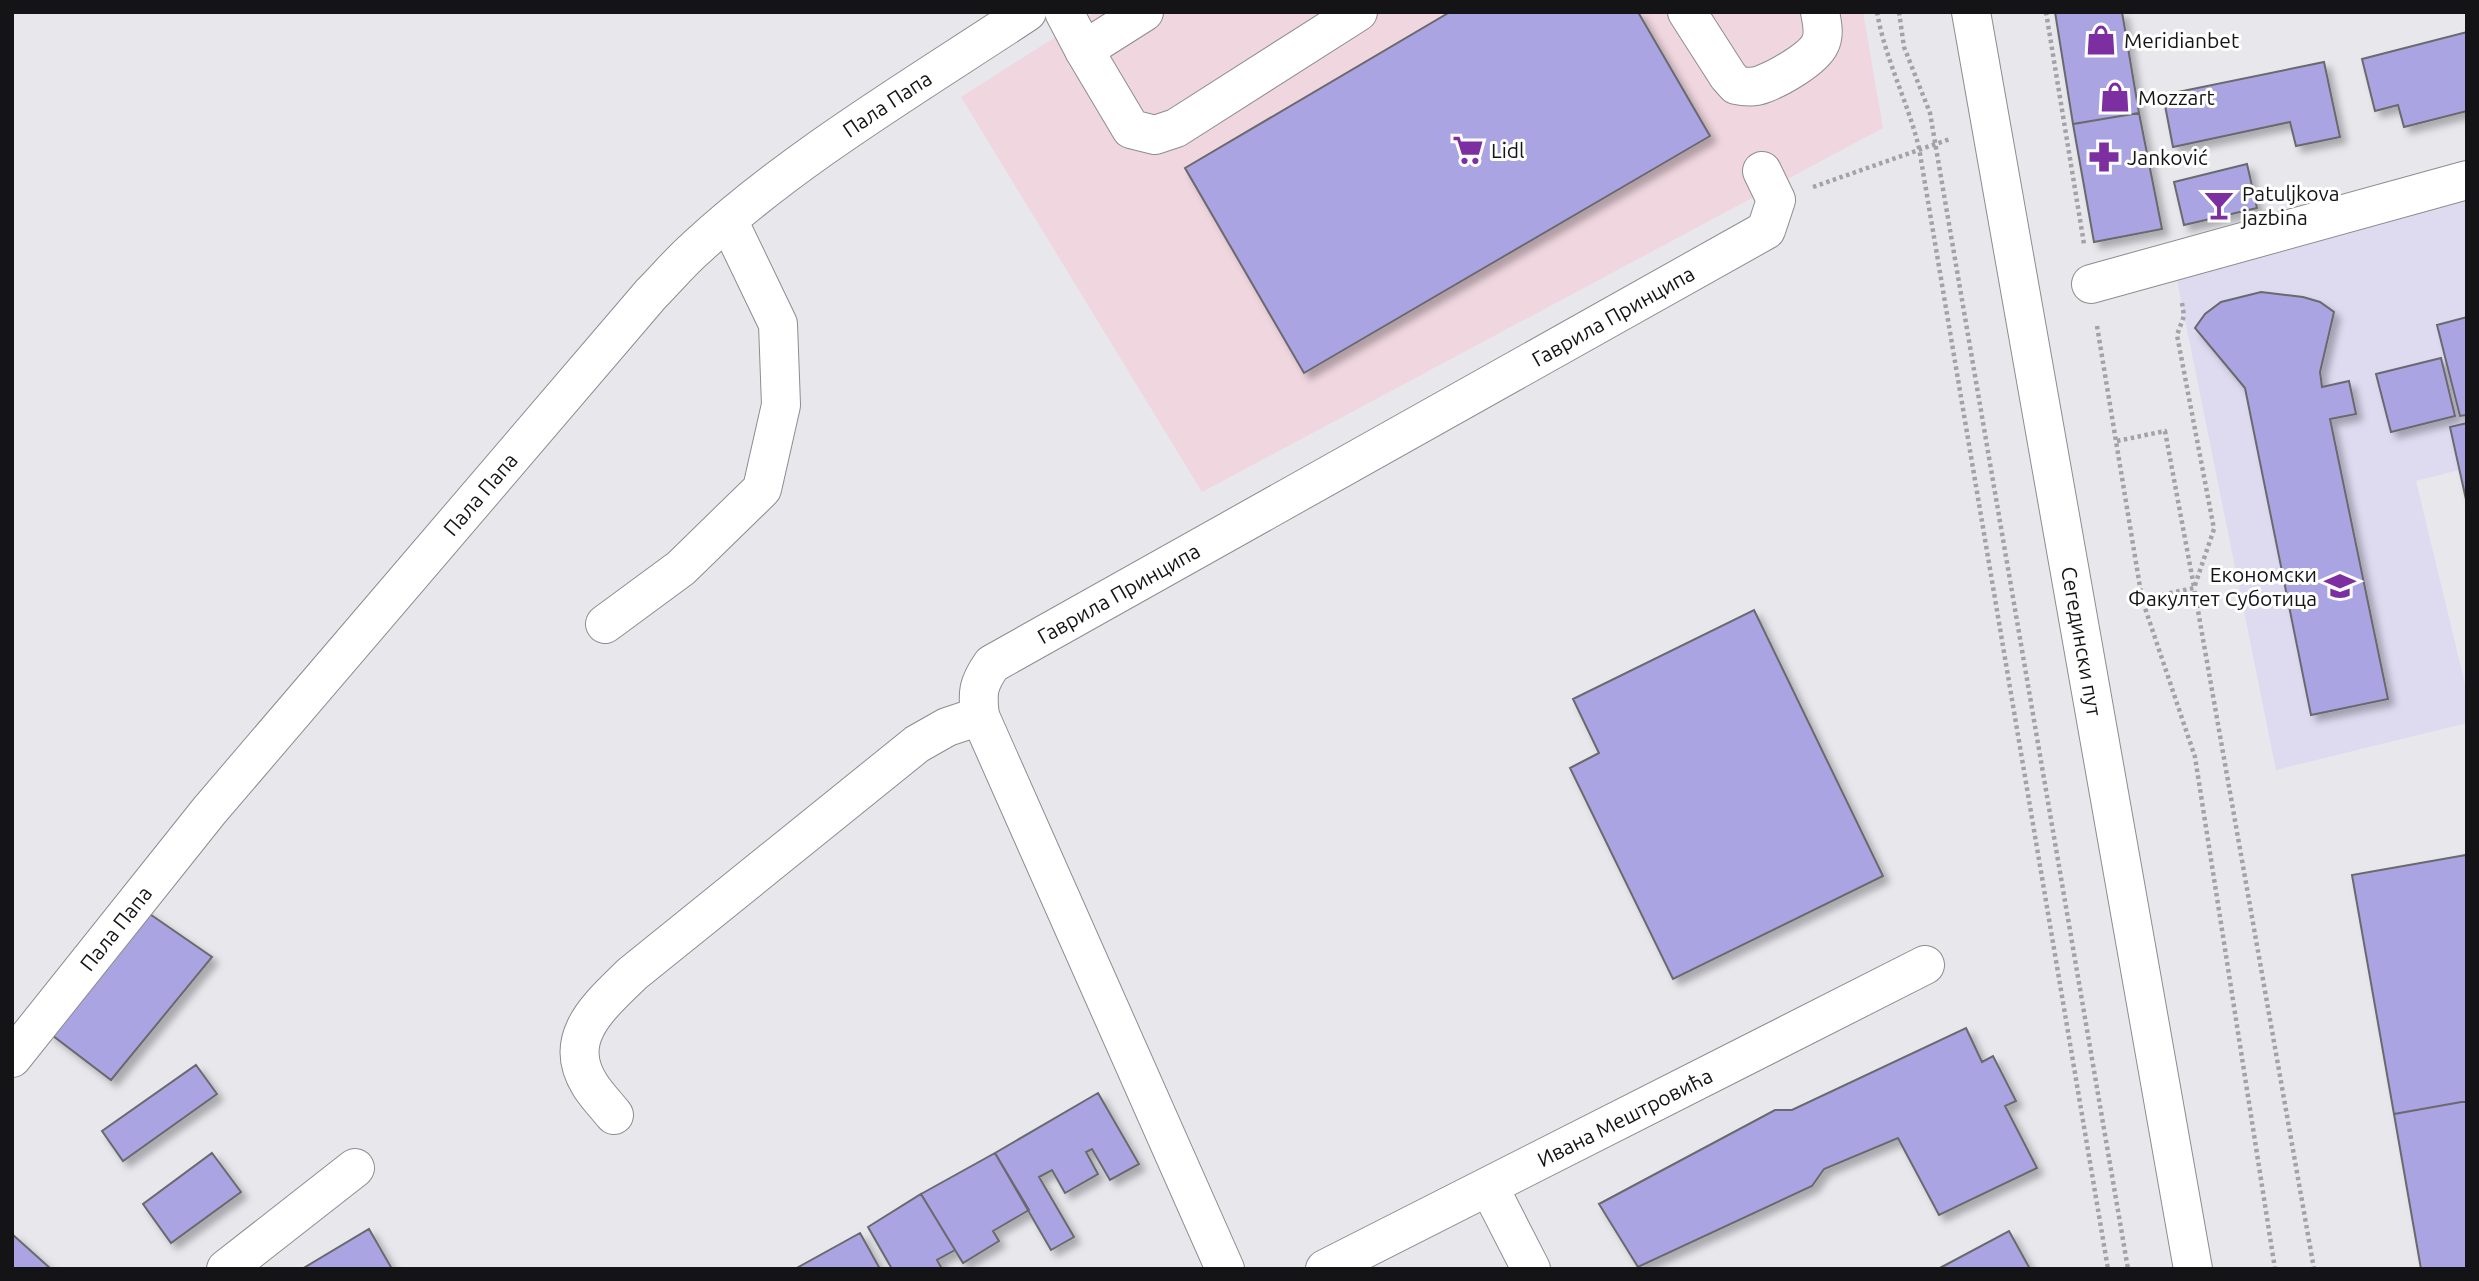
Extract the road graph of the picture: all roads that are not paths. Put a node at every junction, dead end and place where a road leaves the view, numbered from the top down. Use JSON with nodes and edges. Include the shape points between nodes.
{"nodes":[{"id":1,"x":1027,"y":12,"type":"edge"},
{"id":2,"x":1064,"y":12,"type":"edge"},
{"id":3,"x":1144,"y":12,"type":"edge"},
{"id":4,"x":1358,"y":12,"type":"edge"},
{"id":5,"x":1688,"y":12,"type":"edge"},
{"id":6,"x":1820,"y":12,"type":"edge"},
{"id":7,"x":1971,"y":12,"type":"edge"},
{"id":8,"x":1084,"y":50,"type":"junction"},
{"id":9,"x":2467,"y":180,"type":"edge"},
{"id":10,"x":1769,"y":186,"type":"road end"},
{"id":11,"x":728,"y":220,"type":"junction"},
{"id":12,"x":2091,"y":284,"type":"road end"},
{"id":13,"x":605,"y":624,"type":"dead end"},
{"id":14,"x":980,"y":716,"type":"junction"},
{"id":15,"x":1925,"y":965,"type":"dead end"},
{"id":16,"x":12,"y":1058,"type":"edge"},
{"id":17,"x":614,"y":1115,"type":"dead end"},
{"id":18,"x":355,"y":1168,"type":"dead end"},
{"id":19,"x":1489,"y":1187,"type":"junction"},
{"id":20,"x":226,"y":1269,"type":"edge"},
{"id":21,"x":1225,"y":1269,"type":"edge"},
{"id":22,"x":1325,"y":1269,"type":"edge"},
{"id":23,"x":1531,"y":1269,"type":"edge"},
{"id":24,"x":2193,"y":1269,"type":"edge"}],
"edges":[{"from":1,"to":11,"type":"street","name":"Пала Папа","via":[[838,137]]},
{"from":2,"to":8,"type":"street"},
{"from":3,"to":8,"type":"street"},
{"from":4,"to":8,"type":"street","via":[[1176,128],[1154,135],[1131,129]]},
{"from":5,"to":6,"type":"street","via":[[1728,76],[1736,85],[1750,88],[1805,61],[1819,47],[1824,35]]},
{"from":7,"to":24,"type":"street","name":"Сегедински пут"},
{"from":9,"to":12,"type":"street"},
{"from":10,"to":14,"type":"street","name":"Гаврила Принципа","via":[[1766,230],[992,664],[980,680]]},
{"from":11,"to":13,"type":"street","via":[[778,324],[781,405],[762,489],[681,568]]},
{"from":11,"to":16,"type":"street","name":"Пала Папа","via":[[651,294],[236,779]]},
{"from":14,"to":17,"type":"street","via":[[947,727],[918,744],[632,974],[591,1016],[579,1051],[589,1084]]},
{"from":14,"to":21,"type":"street","name":"Гаврила Принципа"},
{"from":15,"to":19,"type":"street","name":"Ивана Мештровића"},
{"from":18,"to":20,"type":"street"},
{"from":19,"to":22,"type":"street","name":"Ивана Мештровића"},
{"from":19,"to":23,"type":"street"}]}
